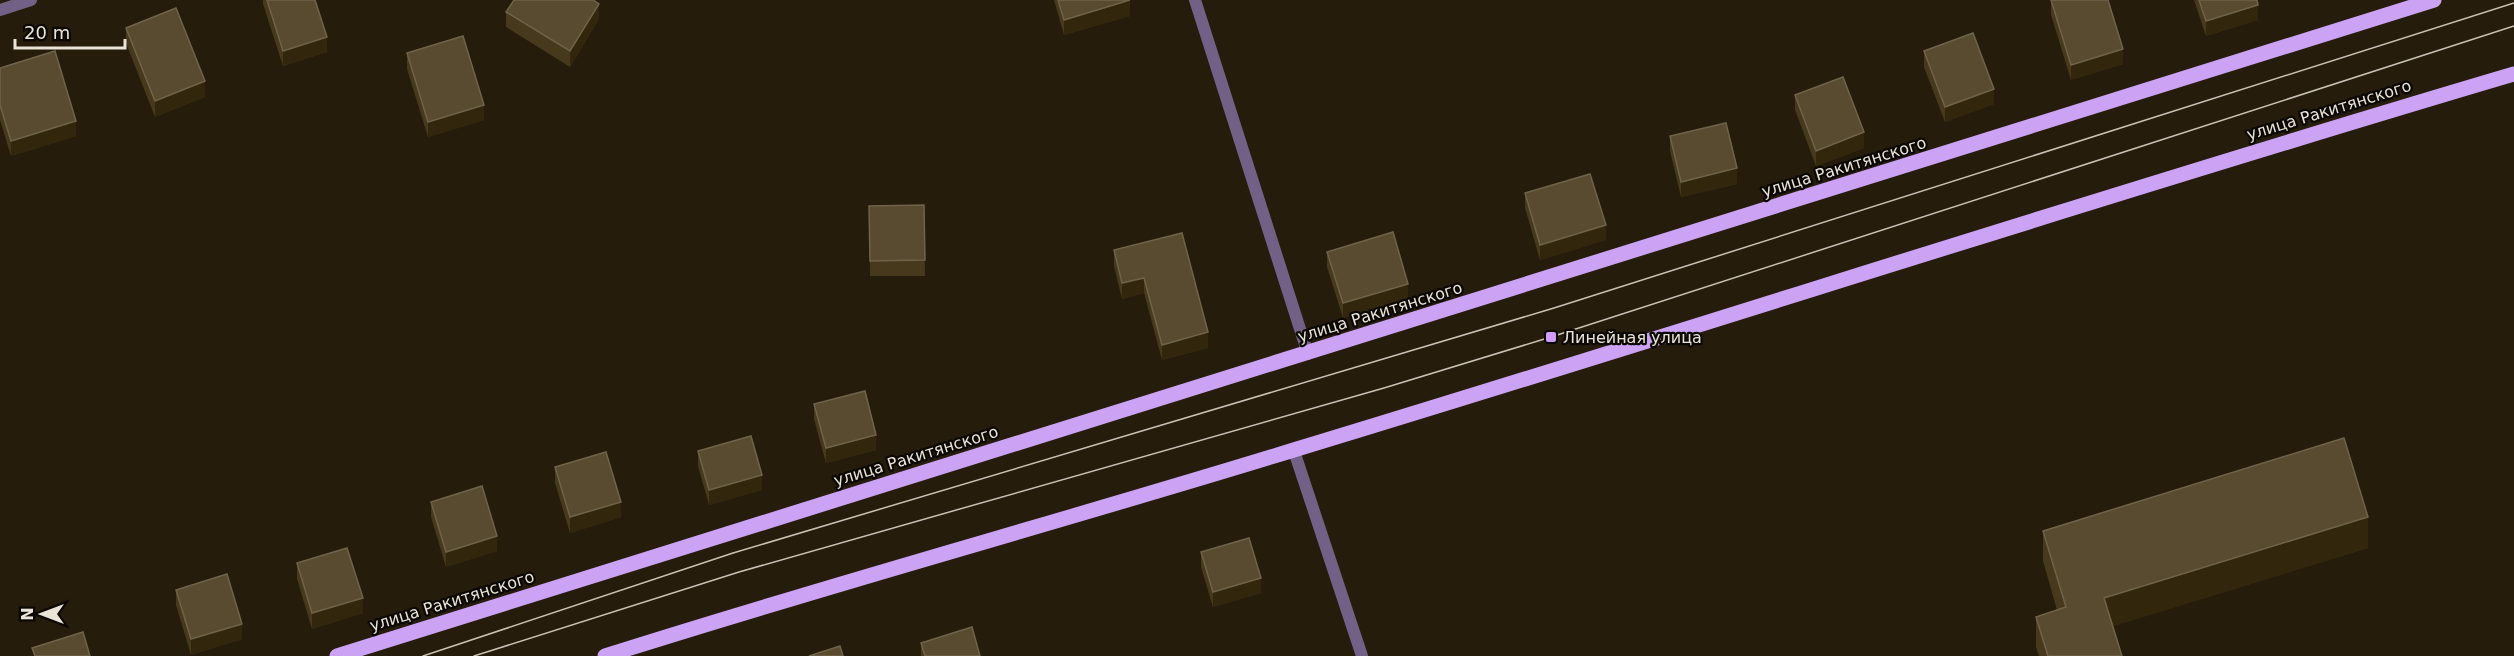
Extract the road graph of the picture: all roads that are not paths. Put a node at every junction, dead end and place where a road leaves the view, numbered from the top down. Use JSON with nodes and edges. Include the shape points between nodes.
{"nodes":[{"id":1,"x":31,"y":0,"type":"edge"},
{"id":2,"x":1195,"y":0,"type":"edge"},
{"id":3,"x":2434,"y":0,"type":"edge"},
{"id":4,"x":0,"y":10,"type":"edge"},
{"id":5,"x":2514,"y":74,"type":"edge"},
{"id":6,"x":1308,"y":354,"type":"junction"},
{"id":7,"x":1294,"y":451,"type":"junction"},
{"id":8,"x":337,"y":656,"type":"edge"},
{"id":9,"x":605,"y":656,"type":"edge"},
{"id":10,"x":1362,"y":656,"type":"edge"}],
"edges":[{"from":1,"to":4,"type":"lane"},
{"from":2,"to":6,"type":"lane"},
{"from":3,"to":6,"type":"main road","name":"улица Ракитянского"},
{"from":5,"to":7,"type":"main road","name":"улица Ракитянского","via":[[2276,144]]},
{"from":6,"to":8,"type":"main road","name":"улица Ракитянского"},
{"from":7,"to":9,"type":"main road","name":"улица Ракитянского","via":[[759,607]]},
{"from":7,"to":10,"type":"lane"}]}
